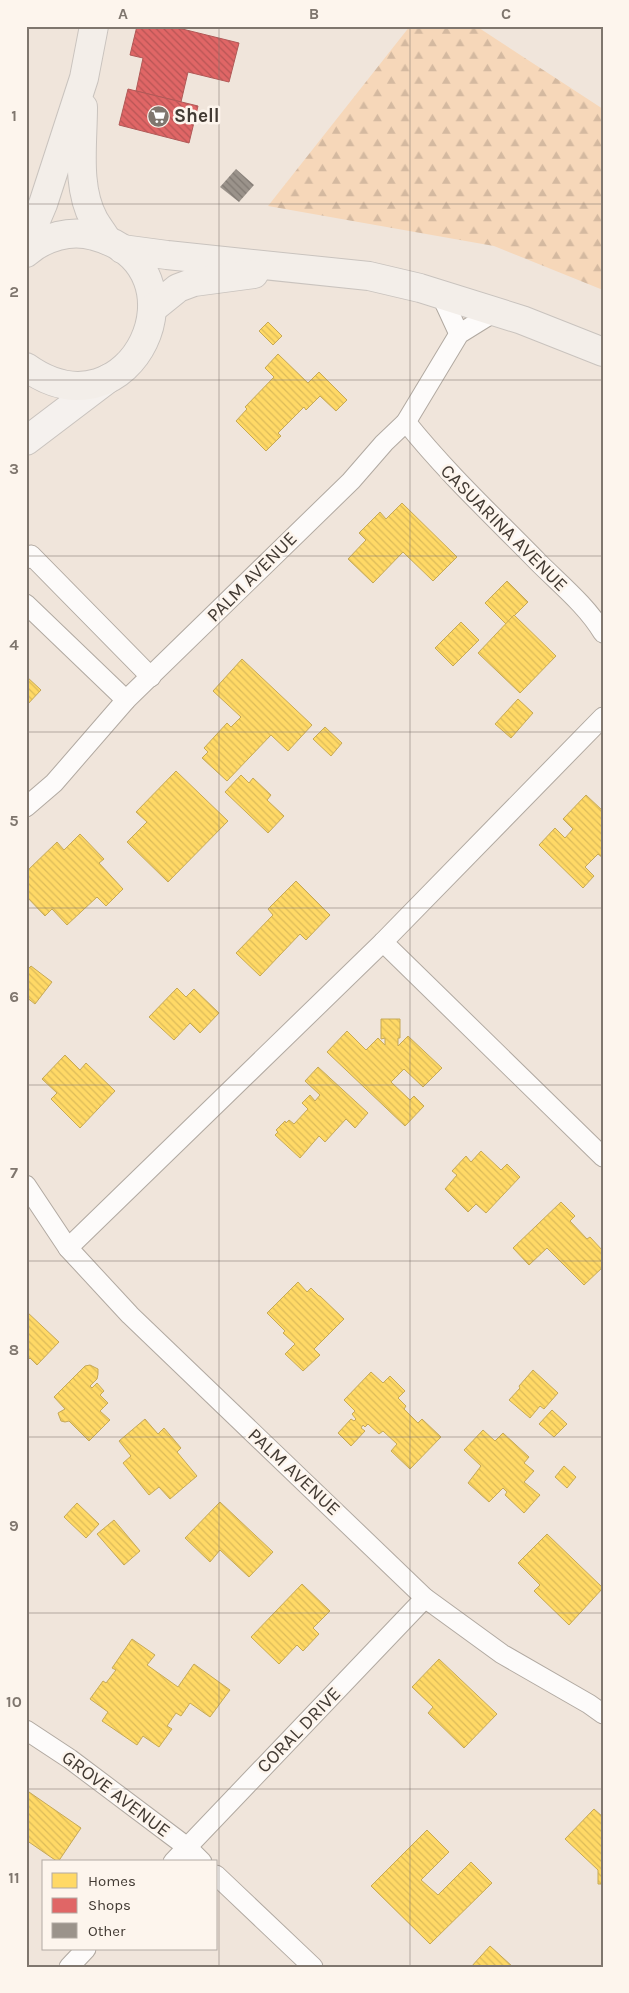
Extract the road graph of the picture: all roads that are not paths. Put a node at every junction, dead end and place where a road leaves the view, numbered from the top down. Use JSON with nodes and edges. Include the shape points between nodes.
{"nodes":[{"id":1,"x":94,"y":26,"type":"edge"},
{"id":2,"x":84,"y":78,"type":"junction"},
{"id":3,"x":26,"y":244,"type":"edge"},
{"id":4,"x":114,"y":244,"type":"junction"},
{"id":5,"x":26,"y":253,"type":"edge"},
{"id":6,"x":312,"y":269,"type":"junction"},
{"id":7,"x":441,"y":295,"type":"junction"},
{"id":8,"x":152,"y":309,"type":"junction"},
{"id":9,"x":496,"y":311,"type":"junction"},
{"id":10,"x":460,"y":334,"type":"junction"},
{"id":11,"x":603,"y":352,"type":"edge"},
{"id":12,"x":26,"y":367,"type":"edge"},
{"id":13,"x":108,"y":378,"type":"junction"},
{"id":14,"x":406,"y":422,"type":"junction"},
{"id":15,"x":26,"y":441,"type":"edge"},
{"id":16,"x":26,"y":560,"type":"edge"},
{"id":17,"x":26,"y":604,"type":"edge"},
{"id":18,"x":603,"y":633,"type":"edge"},
{"id":19,"x":151,"y":677,"type":"junction"},
{"id":20,"x":126,"y":700,"type":"junction"},
{"id":21,"x":603,"y":717,"type":"edge"},
{"id":22,"x":26,"y":807,"type":"edge"},
{"id":23,"x":383,"y":942,"type":"junction"},
{"id":24,"x":603,"y":1157,"type":"edge"},
{"id":25,"x":26,"y":1185,"type":"edge"},
{"id":26,"x":68,"y":1248,"type":"junction"},
{"id":27,"x":425,"y":1598,"type":"junction"},
{"id":28,"x":603,"y":1714,"type":"edge"},
{"id":29,"x":26,"y":1730,"type":"edge"},
{"id":30,"x":187,"y":1848,"type":"junction"},
{"id":31,"x":175,"y":1860,"type":"edge"},
{"id":32,"x":200,"y":1860,"type":"edge"},
{"id":33,"x":218,"y":1877,"type":"edge"},
{"id":34,"x":85,"y":1950,"type":"edge"},
{"id":35,"x":69,"y":1967,"type":"edge"},
{"id":36,"x":313,"y":1967,"type":"edge"}],
"edges":[{"from":1,"to":2,"type":"highway"},
{"from":2,"to":3,"type":"highway","via":[[43,204]]},
{"from":2,"to":4,"type":"highway","via":[[82,172],[85,196],[93,219]]},
{"from":4,"to":5,"type":"highway","via":[[92,235],[76,233],[46,240]]},
{"from":4,"to":6,"type":"highway","via":[[167,256]]},
{"from":4,"to":8,"type":"highway","via":[[141,269],[151,294]]},
{"from":6,"to":7,"type":"highway","via":[[369,276]]},
{"from":6,"to":8,"type":"highway","via":[[194,282],[178,288]]},
{"from":7,"to":9,"type":"highway"},
{"from":7,"to":10,"type":"street"},
{"from":8,"to":13,"type":"highway","via":[[145,342],[136,357]]},
{"from":9,"to":10,"type":"street","name":"PALM AVENUE"},
{"from":9,"to":11,"type":"highway"},
{"from":10,"to":14,"type":"street","name":"PALM AVENUE"},
{"from":12,"to":13,"type":"highway","via":[[55,383],[73,386]]},
{"from":13,"to":15,"type":"main road"},
{"from":14,"to":18,"type":"street","name":"CASUARINA AVENUE","via":[[434,456],[556,580]]},
{"from":14,"to":19,"type":"street","name":"PALM AVENUE"},
{"from":16,"to":19,"type":"street","via":[[32,555]]},
{"from":17,"to":20,"type":"street"},
{"from":19,"to":20,"type":"street","name":"PALM AVENUE"},
{"from":20,"to":22,"type":"street","name":"PALM AVENUE","via":[[54,782]]},
{"from":21,"to":23,"type":"street"},
{"from":23,"to":24,"type":"street"},
{"from":23,"to":26,"type":"street"},
{"from":25,"to":26,"type":"street","name":"PALM AVENUE"},
{"from":26,"to":27,"type":"street","name":"PALM AVENUE","via":[[137,1322]]},
{"from":27,"to":28,"type":"street","name":"PALM AVENUE","via":[[502,1654]]},
{"from":27,"to":30,"type":"street","name":"CORAL DRIVE"},
{"from":29,"to":30,"type":"street","name":"GROVE AVENUE","via":[[70,1759]]},
{"from":30,"to":31,"type":"street","name":"CORAL DRIVE"},
{"from":30,"to":32,"type":"street","name":"GROVE AVENUE"},
{"from":33,"to":36,"type":"street"},
{"from":34,"to":35,"type":"street"}]}
